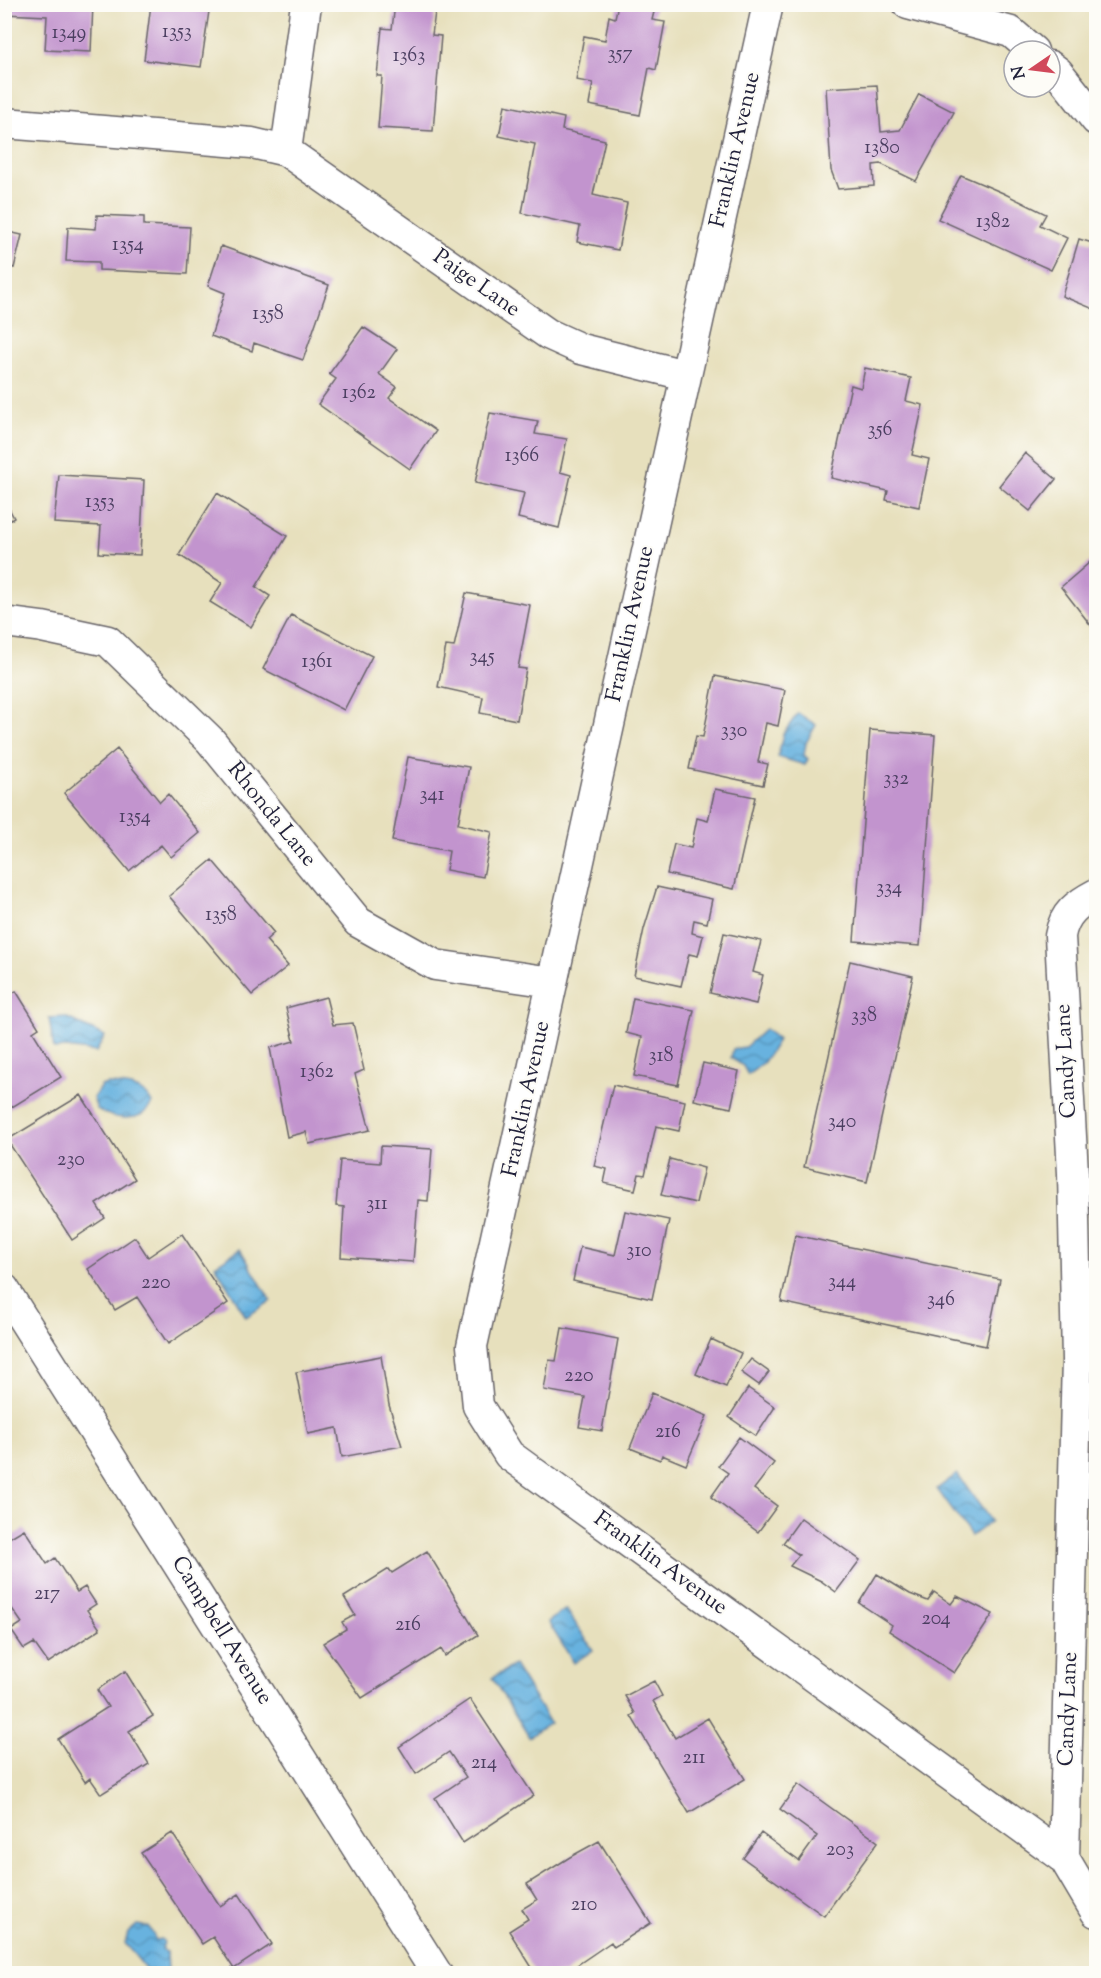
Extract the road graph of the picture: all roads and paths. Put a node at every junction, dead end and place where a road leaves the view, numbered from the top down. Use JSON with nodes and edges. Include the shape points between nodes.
{"nodes":[{"id":1,"x":306,"y":4,"type":"edge"},
{"id":2,"x":768,"y":4,"type":"edge"},
{"id":3,"x":908,"y":4,"type":"edge"},
{"id":4,"x":1019,"y":39,"type":"edge"},
{"id":5,"x":1062,"y":77,"type":"edge"},
{"id":6,"x":1096,"y":120,"type":"edge"},
{"id":7,"x":4,"y":123,"type":"edge"},
{"id":8,"x":286,"y":151,"type":"junction"},
{"id":9,"x":685,"y":375,"type":"junction"},
{"id":10,"x":4,"y":622,"type":"edge"},
{"id":11,"x":1096,"y":894,"type":"edge"},
{"id":12,"x":552,"y":982,"type":"junction"},
{"id":13,"x":4,"y":1289,"type":"edge"},
{"id":14,"x":1064,"y":1858,"type":"junction"},
{"id":15,"x":1096,"y":1912,"type":"edge"},
{"id":16,"x":437,"y":1974,"type":"edge"}],
"edges":[{"from":1,"to":8,"type":"street"},
{"from":2,"to":9,"type":"street","name":"Franklin Avenue"},
{"from":3,"to":4,"type":"street","via":[[1011,32]]},
{"from":5,"to":6,"type":"street"},
{"from":7,"to":8,"type":"street","name":"Paige Lane","via":[[252,142]]},
{"from":8,"to":9,"type":"street","name":"Paige Lane","via":[[548,334],[581,348]]},
{"from":9,"to":12,"type":"street","name":"Franklin Avenue"},
{"from":10,"to":12,"type":"street","name":"Rhonda Lane","via":[[108,641],[210,740],[358,922],[435,964]]},
{"from":11,"to":14,"type":"street","name":"Candy Lane","via":[[1069,911],[1060,936],[1073,1173],[1077,1360]]},
{"from":12,"to":14,"type":"street","name":"Franklin Avenue","via":[[472,1346],[478,1406],[509,1455]]},
{"from":13,"to":16,"type":"street","name":"Campbell Avenue"},
{"from":14,"to":15,"type":"street","name":"Franklin Avenue"}]}
